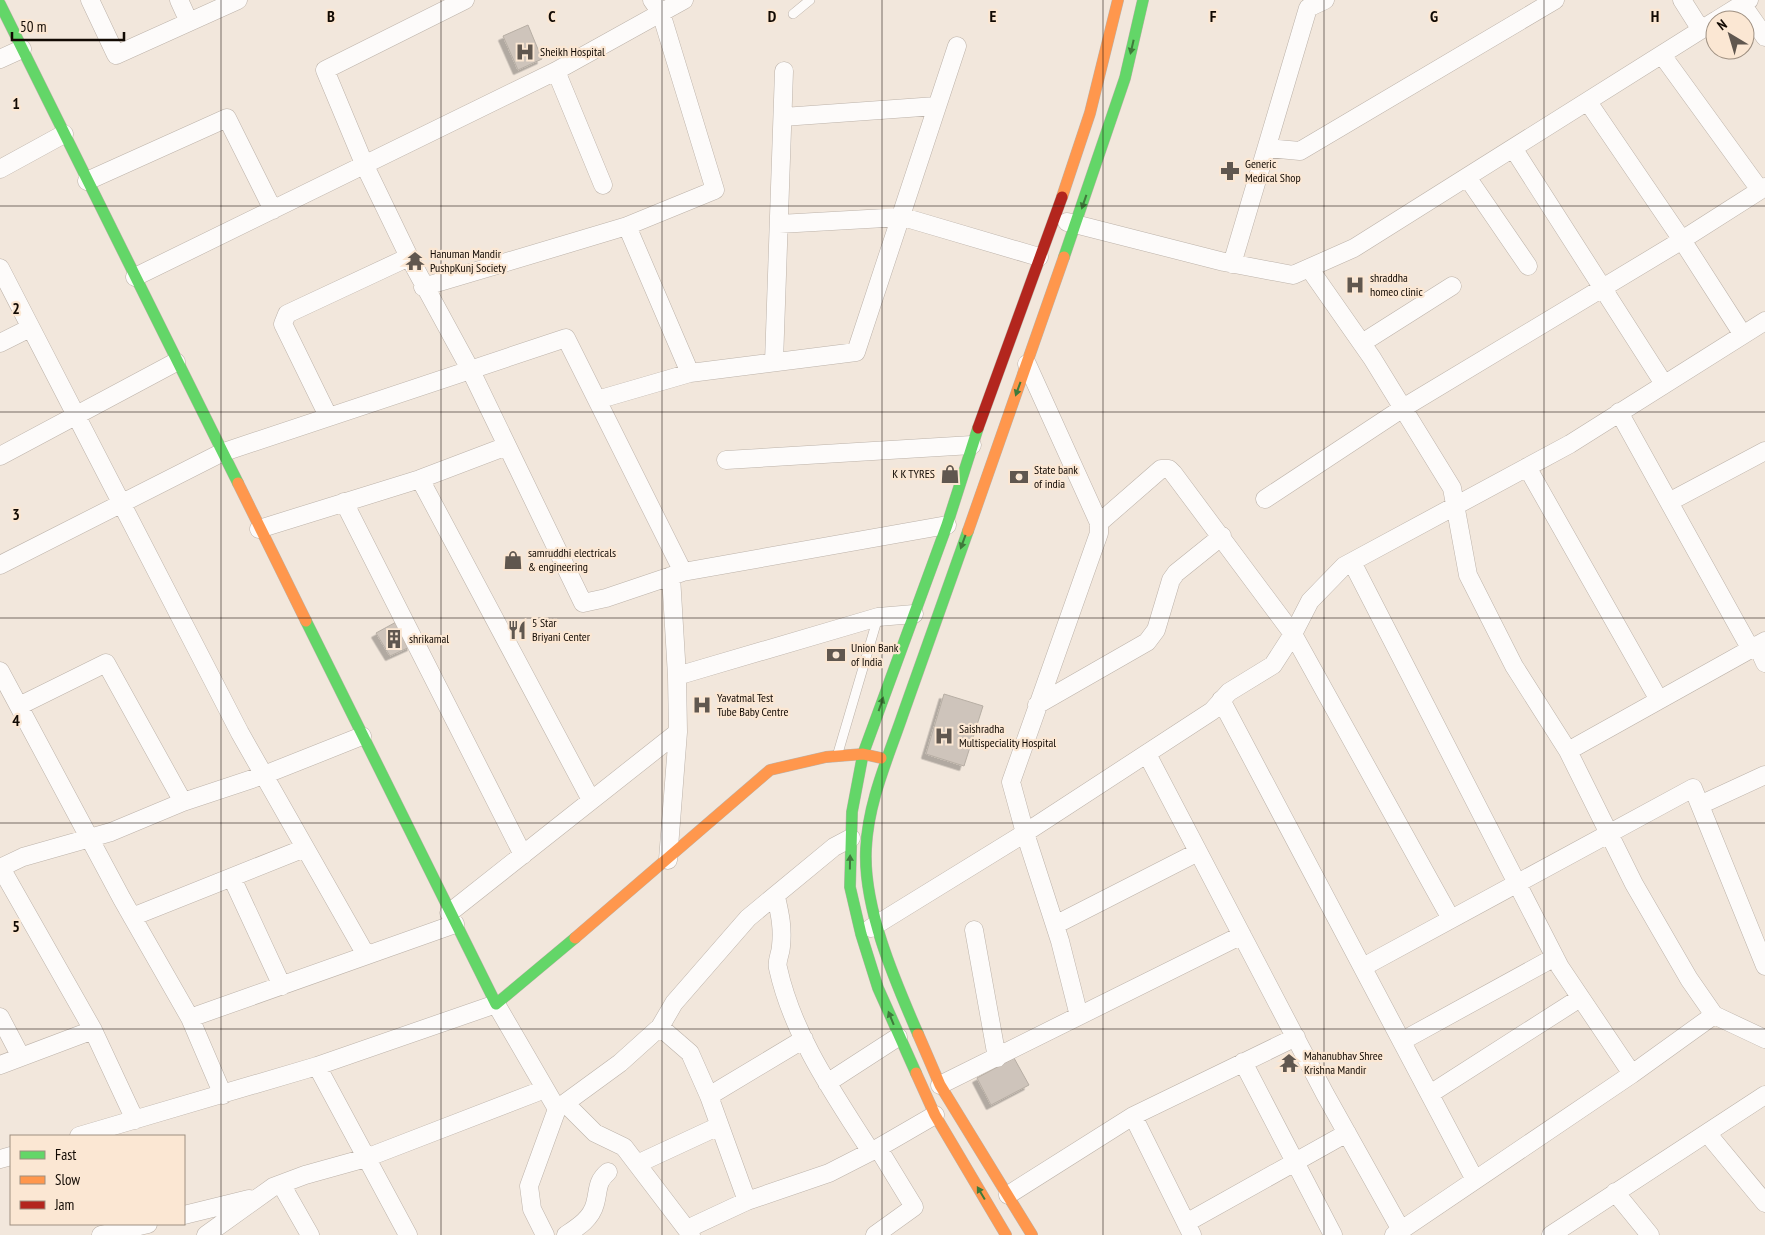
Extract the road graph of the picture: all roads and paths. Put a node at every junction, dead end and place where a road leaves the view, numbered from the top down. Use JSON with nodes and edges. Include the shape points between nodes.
{"nodes":[{"id":1,"x":90,"y":0,"type":"edge"},
{"id":2,"x":179,"y":0,"type":"edge"},
{"id":3,"x":238,"y":0,"type":"edge"},
{"id":4,"x":465,"y":0,"type":"edge"},
{"id":5,"x":684,"y":0,"type":"edge"},
{"id":6,"x":810,"y":0,"type":"edge"},
{"id":7,"x":1118,"y":0,"type":"edge"},
{"id":8,"x":1143,"y":0,"type":"edge"},
{"id":9,"x":1325,"y":0,"type":"edge"},
{"id":10,"x":1555,"y":0,"type":"edge"},
{"id":11,"x":1682,"y":0,"type":"edge"},
{"id":12,"x":1746,"y":2,"type":"edge"},
{"id":13,"x":0,"y":4,"type":"edge"},
{"id":14,"x":656,"y":7,"type":"edge"},
{"id":15,"x":1733,"y":10,"type":"edge"},
{"id":16,"x":794,"y":14,"type":"dead end"},
{"id":17,"x":1705,"y":19,"type":"edge"},
{"id":18,"x":189,"y":22,"type":"junction"},
{"id":19,"x":1705,"y":28,"type":"edge"},
{"id":20,"x":1765,"y":37,"type":"edge"},
{"id":21,"x":958,"y":46,"type":"dead end"},
{"id":22,"x":22,"y":48,"type":"junction"},
{"id":23,"x":1662,"y":55,"type":"junction"},
{"id":24,"x":0,"y":59,"type":"edge"},
{"id":25,"x":556,"y":71,"type":"junction"},
{"id":26,"x":784,"y":71,"type":"dead end"},
{"id":27,"x":1588,"y":102,"type":"junction"},
{"id":28,"x":936,"y":106,"type":"junction"},
{"id":29,"x":783,"y":117,"type":"junction"},
{"id":30,"x":64,"y":134,"type":"junction"},
{"id":31,"x":1267,"y":148,"type":"junction"},
{"id":32,"x":1513,"y":148,"type":"junction"},
{"id":33,"x":365,"y":166,"type":"junction"},
{"id":34,"x":0,"y":169,"type":"edge"},
{"id":35,"x":1467,"y":177,"type":"junction"},
{"id":36,"x":87,"y":181,"type":"junction"},
{"id":37,"x":603,"y":185,"type":"dead end"},
{"id":38,"x":1762,"y":189,"type":"edge"},
{"id":39,"x":274,"y":210,"type":"junction"},
{"id":40,"x":903,"y":217,"type":"junction"},
{"id":41,"x":1055,"y":219,"type":"junction"},
{"id":42,"x":779,"y":224,"type":"junction"},
{"id":43,"x":1076,"y":224,"type":"junction"},
{"id":44,"x":627,"y":226,"type":"junction"},
{"id":45,"x":1682,"y":240,"type":"junction"},
{"id":46,"x":409,"y":257,"type":"junction"},
{"id":47,"x":1039,"y":257,"type":"junction"},
{"id":48,"x":1232,"y":264,"type":"junction"},
{"id":49,"x":1528,"y":266,"type":"dead end"},
{"id":50,"x":0,"y":268,"type":"edge"},
{"id":51,"x":1309,"y":268,"type":"junction"},
{"id":52,"x":135,"y":277,"type":"junction"},
{"id":53,"x":1452,"y":286,"type":"dead end"},
{"id":54,"x":423,"y":287,"type":"junction"},
{"id":55,"x":1603,"y":287,"type":"junction"},
{"id":56,"x":1765,"y":321,"type":"edge"},
{"id":57,"x":30,"y":328,"type":"junction"},
{"id":58,"x":1743,"y":334,"type":"junction"},
{"id":59,"x":0,"y":343,"type":"edge"},
{"id":60,"x":1362,"y":343,"type":"junction"},
{"id":61,"x":176,"y":362,"type":"junction"},
{"id":62,"x":774,"y":362,"type":"junction"},
{"id":63,"x":1026,"y":364,"type":"junction"},
{"id":64,"x":471,"y":371,"type":"junction"},
{"id":65,"x":690,"y":374,"type":"junction"},
{"id":66,"x":1664,"y":384,"type":"junction"},
{"id":67,"x":597,"y":400,"type":"junction"},
{"id":68,"x":1403,"y":408,"type":"junction"},
{"id":69,"x":1619,"y":412,"type":"junction"},
{"id":70,"x":328,"y":416,"type":"junction"},
{"id":71,"x":76,"y":417,"type":"junction"},
{"id":72,"x":972,"y":445,"type":"junction"},
{"id":73,"x":507,"y":446,"type":"junction"},
{"id":74,"x":1765,"y":452,"type":"edge"},
{"id":75,"x":221,"y":453,"type":"junction"},
{"id":76,"x":0,"y":456,"type":"edge"},
{"id":77,"x":726,"y":460,"type":"dead end"},
{"id":78,"x":1527,"y":467,"type":"junction"},
{"id":79,"x":420,"y":479,"type":"junction"},
{"id":80,"x":959,"y":488,"type":"junction"},
{"id":81,"x":980,"y":495,"type":"junction"},
{"id":82,"x":1265,"y":498,"type":"dead end"},
{"id":83,"x":122,"y":502,"type":"junction"},
{"id":84,"x":344,"y":502,"type":"junction"},
{"id":85,"x":1669,"y":502,"type":"junction"},
{"id":86,"x":1455,"y":505,"type":"junction"},
{"id":87,"x":1099,"y":523,"type":"junction"},
{"id":88,"x":946,"y":525,"type":"junction"},
{"id":89,"x":259,"y":529,"type":"junction"},
{"id":90,"x":1222,"y":536,"type":"junction"},
{"id":91,"x":1352,"y":562,"type":"junction"},
{"id":92,"x":0,"y":565,"type":"edge"},
{"id":93,"x":677,"y":574,"type":"junction"},
{"id":94,"x":914,"y":614,"type":"junction"},
{"id":95,"x":878,"y":617,"type":"junction"},
{"id":96,"x":1294,"y":634,"type":"junction"},
{"id":97,"x":1757,"y":645,"type":"edge"},
{"id":98,"x":1765,"y":663,"type":"edge"},
{"id":99,"x":0,"y":671,"type":"edge"},
{"id":100,"x":677,"y":676,"type":"junction"},
{"id":101,"x":1221,"y":700,"type":"junction"},
{"id":102,"x":1659,"y":700,"type":"junction"},
{"id":103,"x":1037,"y":705,"type":"junction"},
{"id":104,"x":19,"y":706,"type":"junction"},
{"id":105,"x":678,"y":732,"type":"junction"},
{"id":106,"x":362,"y":736,"type":"junction"},
{"id":107,"x":1568,"y":751,"type":"junction"},
{"id":108,"x":863,"y":754,"type":"junction"},
{"id":109,"x":1147,"y":754,"type":"junction"},
{"id":110,"x":837,"y":756,"type":"junction"},
{"id":111,"x":886,"y":759,"type":"junction"},
{"id":112,"x":264,"y":775,"type":"junction"},
{"id":113,"x":1765,"y":775,"type":"edge"},
{"id":114,"x":591,"y":800,"type":"junction"},
{"id":115,"x":183,"y":802,"type":"junction"},
{"id":116,"x":1700,"y":805,"type":"junction"},
{"id":117,"x":1025,"y":833,"type":"junction"},
{"id":118,"x":1609,"y":834,"type":"junction"},
{"id":119,"x":851,"y":838,"type":"junction"},
{"id":120,"x":90,"y":839,"type":"junction"},
{"id":121,"x":305,"y":848,"type":"junction"},
{"id":122,"x":1198,"y":852,"type":"junction"},
{"id":123,"x":523,"y":854,"type":"junction"},
{"id":124,"x":668,"y":860,"type":"junction"},
{"id":125,"x":1,"y":868,"type":"edge"},
{"id":126,"x":232,"y":878,"type":"junction"},
{"id":127,"x":1519,"y":884,"type":"junction"},
{"id":128,"x":776,"y":897,"type":"junction"},
{"id":129,"x":132,"y":917,"type":"junction"},
{"id":130,"x":452,"y":919,"type":"junction"},
{"id":131,"x":1451,"y":919,"type":"junction"},
{"id":132,"x":877,"y":924,"type":"junction"},
{"id":133,"x":1055,"y":925,"type":"junction"},
{"id":134,"x":974,"y":930,"type":"dead end"},
{"id":135,"x":861,"y":934,"type":"junction"},
{"id":136,"x":1242,"y":935,"type":"junction"},
{"id":137,"x":366,"y":956,"type":"junction"},
{"id":138,"x":1555,"y":957,"type":"junction"},
{"id":139,"x":1765,"y":966,"type":"edge"},
{"id":140,"x":1362,"y":967,"type":"junction"},
{"id":141,"x":282,"y":986,"type":"junction"},
{"id":142,"x":1580,"y":998,"type":"junction"},
{"id":143,"x":496,"y":1004,"type":"junction"},
{"id":144,"x":1714,"y":1015,"type":"junction"},
{"id":145,"x":1080,"y":1016,"type":"junction"},
{"id":146,"x":0,"y":1017,"type":"edge"},
{"id":147,"x":190,"y":1018,"type":"junction"},
{"id":148,"x":660,"y":1027,"type":"junction"},
{"id":149,"x":93,"y":1030,"type":"junction"},
{"id":150,"x":898,"y":1037,"type":"junction"},
{"id":151,"x":1296,"y":1038,"type":"junction"},
{"id":152,"x":1765,"y":1038,"type":"edge"},
{"id":153,"x":804,"y":1039,"type":"junction"},
{"id":154,"x":1402,"y":1041,"type":"junction"},
{"id":155,"x":21,"y":1057,"type":"junction"},
{"id":156,"x":998,"y":1058,"type":"junction"},
{"id":157,"x":1243,"y":1062,"type":"junction"},
{"id":158,"x":0,"y":1065,"type":"edge"},
{"id":159,"x":316,"y":1066,"type":"junction"},
{"id":160,"x":1632,"y":1074,"type":"junction"},
{"id":161,"x":827,"y":1083,"type":"junction"},
{"id":162,"x":940,"y":1085,"type":"junction"},
{"id":163,"x":545,"y":1089,"type":"junction"},
{"id":164,"x":1430,"y":1094,"type":"junction"},
{"id":165,"x":224,"y":1095,"type":"junction"},
{"id":166,"x":1765,"y":1095,"type":"edge"},
{"id":167,"x":709,"y":1096,"type":"junction"},
{"id":168,"x":561,"y":1106,"type":"junction"},
{"id":169,"x":935,"y":1115,"type":"junction"},
{"id":170,"x":1133,"y":1116,"type":"junction"},
{"id":171,"x":135,"y":1120,"type":"junction"},
{"id":172,"x":720,"y":1126,"type":"junction"},
{"id":173,"x":1347,"y":1133,"type":"junction"},
{"id":174,"x":1707,"y":1133,"type":"junction"},
{"id":175,"x":82,"y":1135,"type":"edge"},
{"id":176,"x":874,"y":1150,"type":"junction"},
{"id":177,"x":366,"y":1158,"type":"junction"},
{"id":178,"x":1295,"y":1162,"type":"junction"},
{"id":179,"x":637,"y":1164,"type":"junction"},
{"id":180,"x":608,"y":1172,"type":"dead end"},
{"id":181,"x":1475,"y":1180,"type":"junction"},
{"id":182,"x":281,"y":1184,"type":"junction"},
{"id":183,"x":1615,"y":1192,"type":"junction"},
{"id":184,"x":1008,"y":1195,"type":"junction"},
{"id":185,"x":260,"y":1196,"type":"junction"},
{"id":186,"x":747,"y":1201,"type":"junction"},
{"id":187,"x":1765,"y":1204,"type":"edge"},
{"id":188,"x":185,"y":1215,"type":"edge"},
{"id":189,"x":144,"y":1225,"type":"edge"},
{"id":190,"x":900,"y":1227,"type":"edge"},
{"id":191,"x":1189,"y":1229,"type":"edge"},
{"id":192,"x":689,"y":1232,"type":"edge"},
{"id":193,"x":1398,"y":1232,"type":"edge"},
{"id":194,"x":101,"y":1235,"type":"edge"},
{"id":195,"x":206,"y":1235,"type":"edge"},
{"id":196,"x":310,"y":1235,"type":"edge"},
{"id":197,"x":408,"y":1235,"type":"edge"},
{"id":198,"x":545,"y":1235,"type":"edge"},
{"id":199,"x":566,"y":1235,"type":"edge"},
{"id":200,"x":875,"y":1235,"type":"edge"},
{"id":201,"x":1006,"y":1235,"type":"edge"},
{"id":202,"x":1032,"y":1235,"type":"edge"},
{"id":203,"x":1332,"y":1235,"type":"edge"},
{"id":204,"x":1551,"y":1235,"type":"edge"},
{"id":205,"x":1650,"y":1235,"type":"edge"}],
"edges":[{"from":1,"to":18,"type":"street","via":[[116,55]]},
{"from":2,"to":18,"type":"street"},
{"from":3,"to":18,"type":"street"},
{"from":4,"to":33,"type":"street","via":[[325,70]]},
{"from":5,"to":14,"type":"street"},
{"from":6,"to":16,"type":"lane"},
{"from":7,"to":41,"type":"main road","via":[[1090,113]]},
{"from":8,"to":43,"type":"main road","one_way":true,"via":[[1125,78]]},
{"from":9,"to":31,"type":"street","via":[[1308,8]]},
{"from":10,"to":31,"type":"street","via":[[1300,151]]},
{"from":11,"to":17,"type":"street"},
{"from":12,"to":15,"type":"street"},
{"from":12,"to":20,"type":"street"},
{"from":13,"to":22,"type":"main road"},
{"from":14,"to":25,"type":"street"},
{"from":14,"to":44,"type":"street","via":[[715,190]]},
{"from":19,"to":23,"type":"street"},
{"from":21,"to":28,"type":"street"},
{"from":22,"to":24,"type":"street"},
{"from":22,"to":30,"type":"main road"},
{"from":23,"to":27,"type":"street"},
{"from":23,"to":38,"type":"street"},
{"from":25,"to":33,"type":"street"},
{"from":25,"to":37,"type":"street"},
{"from":26,"to":29,"type":"street"},
{"from":27,"to":32,"type":"street"},
{"from":27,"to":45,"type":"street"},
{"from":28,"to":29,"type":"street"},
{"from":28,"to":40,"type":"street"},
{"from":29,"to":42,"type":"street"},
{"from":30,"to":34,"type":"street"},
{"from":30,"to":36,"type":"main road"},
{"from":31,"to":48,"type":"street"},
{"from":32,"to":35,"type":"street"},
{"from":32,"to":55,"type":"street"},
{"from":33,"to":39,"type":"street"},
{"from":33,"to":46,"type":"street"},
{"from":35,"to":49,"type":"street"},
{"from":35,"to":51,"type":"street","via":[[1354,248]]},
{"from":36,"to":39,"type":"street","via":[[227,118]]},
{"from":36,"to":52,"type":"main road"},
{"from":38,"to":45,"type":"street"},
{"from":39,"to":52,"type":"street"},
{"from":40,"to":42,"type":"street"},
{"from":40,"to":47,"type":"street"},
{"from":40,"to":62,"type":"street","via":[[856,352]]},
{"from":41,"to":43,"type":"street"},
{"from":41,"to":47,"type":"main road"},
{"from":42,"to":62,"type":"street"},
{"from":43,"to":48,"type":"street"},
{"from":43,"to":63,"type":"main road"},
{"from":44,"to":54,"type":"street"},
{"from":44,"to":65,"type":"street"},
{"from":45,"to":55,"type":"street"},
{"from":45,"to":58,"type":"street"},
{"from":46,"to":54,"type":"street"},
{"from":46,"to":70,"type":"street","via":[[283,318],[283,324]]},
{"from":47,"to":72,"type":"main road"},
{"from":48,"to":51,"type":"street","via":[[1294,275]]},
{"from":50,"to":57,"type":"street"},
{"from":51,"to":60,"type":"street"},
{"from":52,"to":61,"type":"main road"},
{"from":53,"to":60,"type":"street"},
{"from":54,"to":64,"type":"street"},
{"from":55,"to":66,"type":"street"},
{"from":55,"to":68,"type":"street"},
{"from":56,"to":58,"type":"street"},
{"from":57,"to":59,"type":"street"},
{"from":57,"to":71,"type":"street"},
{"from":58,"to":66,"type":"street"},
{"from":60,"to":68,"type":"street"},
{"from":61,"to":71,"type":"street"},
{"from":61,"to":75,"type":"main road"},
{"from":62,"to":65,"type":"street"},
{"from":63,"to":81,"type":"main road","one_way":true},
{"from":63,"to":87,"type":"street"},
{"from":64,"to":67,"type":"street","via":[[566,338]]},
{"from":64,"to":70,"type":"street"},
{"from":64,"to":73,"type":"street"},
{"from":65,"to":67,"type":"street"},
{"from":66,"to":69,"type":"street"},
{"from":67,"to":93,"type":"street"},
{"from":68,"to":82,"type":"street"},
{"from":68,"to":86,"type":"street","via":[[1452,488]]},
{"from":69,"to":78,"type":"street"},
{"from":69,"to":85,"type":"street"},
{"from":70,"to":75,"type":"street"},
{"from":71,"to":76,"type":"street"},
{"from":71,"to":83,"type":"street"},
{"from":72,"to":77,"type":"street"},
{"from":72,"to":80,"type":"main road"},
{"from":73,"to":79,"type":"street"},
{"from":73,"to":93,"type":"street","via":[[583,603]]},
{"from":74,"to":85,"type":"street"},
{"from":75,"to":83,"type":"street"},
{"from":75,"to":89,"type":"main road"},
{"from":78,"to":86,"type":"street"},
{"from":78,"to":102,"type":"street"},
{"from":79,"to":84,"type":"street"},
{"from":79,"to":114,"type":"street"},
{"from":80,"to":81,"type":"main road"},
{"from":80,"to":88,"type":"main road"},
{"from":81,"to":111,"type":"main road","one_way":true},
{"from":83,"to":92,"type":"street"},
{"from":83,"to":112,"type":"street"},
{"from":84,"to":89,"type":"street"},
{"from":84,"to":123,"type":"street"},
{"from":85,"to":97,"type":"street"},
{"from":86,"to":91,"type":"street"},
{"from":86,"to":107,"type":"street","via":[[1468,575],[1514,666]]},
{"from":87,"to":90,"type":"street","via":[[1165,468],[1173,472]]},
{"from":87,"to":103,"type":"street","via":[[1099,533]]},
{"from":88,"to":93,"type":"street"},
{"from":88,"to":94,"type":"main road"},
{"from":89,"to":106,"type":"main road"},
{"from":90,"to":96,"type":"street"},
{"from":90,"to":103,"type":"street","via":[[1171,580],[1156,630],[1147,642]]},
{"from":91,"to":96,"type":"street","via":[[1344,566],[1310,601]]},
{"from":91,"to":127,"type":"street"},
{"from":93,"to":100,"type":"street"},
{"from":94,"to":95,"type":"street"},
{"from":108,"to":94,"type":"main road","one_way":true},
{"from":95,"to":100,"type":"street"},
{"from":95,"to":110,"type":"lane"},
{"from":96,"to":101,"type":"street","via":[[1273,665]]},
{"from":96,"to":131,"type":"street"},
{"from":97,"to":98,"type":"street"},
{"from":97,"to":102,"type":"street"},
{"from":99,"to":104,"type":"street"},
{"from":100,"to":105,"type":"street"},
{"from":101,"to":109,"type":"street","via":[[1212,710]]},
{"from":101,"to":140,"type":"street"},
{"from":102,"to":107,"type":"street"},
{"from":103,"to":117,"type":"street","via":[[1010,782]]},
{"from":104,"to":115,"type":"street","via":[[106,663]]},
{"from":104,"to":120,"type":"street"},
{"from":105,"to":114,"type":"street"},
{"from":105,"to":124,"type":"street"},
{"from":106,"to":112,"type":"street"},
{"from":106,"to":130,"type":"main road"},
{"from":107,"to":118,"type":"street"},
{"from":108,"to":110,"type":"main road"},
{"from":108,"to":111,"type":"main road"},
{"from":108,"to":119,"type":"main road","via":[[852,812]]},
{"from":109,"to":117,"type":"street"},
{"from":109,"to":122,"type":"street"},
{"from":110,"to":124,"type":"main road","via":[[770,770]]},
{"from":111,"to":132,"type":"main road","via":[[874,797],[866,848]]},
{"from":112,"to":115,"type":"street"},
{"from":112,"to":121,"type":"street"},
{"from":113,"to":116,"type":"street"},
{"from":114,"to":123,"type":"street"},
{"from":115,"to":120,"type":"street"},
{"from":116,"to":118,"type":"street","via":[[1693,788]]},
{"from":116,"to":139,"type":"street"},
{"from":117,"to":132,"type":"street"},
{"from":117,"to":133,"type":"street"},
{"from":118,"to":127,"type":"street"},
{"from":118,"to":144,"type":"street","via":[[1644,902]]},
{"from":119,"to":128,"type":"street","via":[[800,873]]},
{"from":135,"to":119,"type":"main road","one_way":true,"via":[[850,887]]},
{"from":120,"to":125,"type":"street","via":[[23,857]]},
{"from":120,"to":129,"type":"street"},
{"from":121,"to":126,"type":"street"},
{"from":121,"to":137,"type":"street"},
{"from":122,"to":133,"type":"street"},
{"from":122,"to":136,"type":"street"},
{"from":123,"to":130,"type":"street"},
{"from":124,"to":143,"type":"main road"},
{"from":125,"to":149,"type":"street"},
{"from":126,"to":129,"type":"street"},
{"from":126,"to":141,"type":"street"},
{"from":127,"to":131,"type":"street"},
{"from":127,"to":138,"type":"street"},
{"from":128,"to":148,"type":"street","via":[[748,918],[722,945],[674,1003]]},
{"from":128,"to":153,"type":"street","via":[[783,925],[777,965],[783,991]]},
{"from":129,"to":147,"type":"street"},
{"from":130,"to":137,"type":"street"},
{"from":130,"to":143,"type":"main road"},
{"from":131,"to":140,"type":"street"},
{"from":132,"to":135,"type":"street"},
{"from":132,"to":162,"type":"main road","via":[[898,987]]},
{"from":133,"to":145,"type":"street"},
{"from":134,"to":156,"type":"street"},
{"from":150,"to":135,"type":"main road","one_way":true},
{"from":136,"to":145,"type":"street"},
{"from":136,"to":151,"type":"street"},
{"from":137,"to":141,"type":"street"},
{"from":138,"to":142,"type":"street"},
{"from":138,"to":154,"type":"street"},
{"from":140,"to":154,"type":"street"},
{"from":141,"to":147,"type":"street"},
{"from":142,"to":160,"type":"street"},
{"from":142,"to":164,"type":"street"},
{"from":143,"to":159,"type":"street"},
{"from":143,"to":163,"type":"street"},
{"from":144,"to":152,"type":"street"},
{"from":144,"to":160,"type":"street"},
{"from":145,"to":156,"type":"street"},
{"from":146,"to":155,"type":"street"},
{"from":147,"to":165,"type":"street"},
{"from":148,"to":167,"type":"street","via":[[690,1052]]},
{"from":148,"to":168,"type":"street","via":[[620,1063]]},
{"from":149,"to":155,"type":"street"},
{"from":149,"to":171,"type":"street"},
{"from":150,"to":161,"type":"street"},
{"from":150,"to":169,"type":"main road"},
{"from":151,"to":157,"type":"street"},
{"from":151,"to":173,"type":"street"},
{"from":153,"to":161,"type":"street"},
{"from":153,"to":167,"type":"street"},
{"from":154,"to":164,"type":"street"},
{"from":155,"to":158,"type":"street"},
{"from":156,"to":162,"type":"street"},
{"from":157,"to":170,"type":"street"},
{"from":157,"to":178,"type":"street"},
{"from":159,"to":165,"type":"street"},
{"from":159,"to":177,"type":"street"},
{"from":160,"to":181,"type":"street"},
{"from":161,"to":176,"type":"street"},
{"from":162,"to":184,"type":"main road"},
{"from":163,"to":168,"type":"street"},
{"from":163,"to":177,"type":"street"},
{"from":164,"to":181,"type":"street"},
{"from":165,"to":171,"type":"street"},
{"from":166,"to":174,"type":"street"},
{"from":167,"to":172,"type":"street"},
{"from":168,"to":179,"type":"street","via":[[595,1133],[624,1147]]},
{"from":168,"to":198,"type":"street","via":[[529,1186],[532,1209]]},
{"from":169,"to":176,"type":"street"},
{"from":201,"to":169,"type":"main road","one_way":true},
{"from":170,"to":184,"type":"street"},
{"from":170,"to":191,"type":"street"},
{"from":171,"to":175,"type":"street"},
{"from":172,"to":179,"type":"street"},
{"from":172,"to":186,"type":"street"},
{"from":173,"to":178,"type":"street"},
{"from":173,"to":193,"type":"street"},
{"from":174,"to":183,"type":"street"},
{"from":174,"to":187,"type":"street"},
{"from":176,"to":186,"type":"street","via":[[828,1172]]},
{"from":176,"to":190,"type":"street","via":[[914,1207]]},
{"from":177,"to":182,"type":"street"},
{"from":177,"to":197,"type":"street"},
{"from":178,"to":191,"type":"street"},
{"from":178,"to":203,"type":"street"},
{"from":179,"to":192,"type":"street"},
{"from":180,"to":199,"type":"street","via":[[597,1186],[590,1216]]},
{"from":181,"to":193,"type":"street"},
{"from":182,"to":185,"type":"street"},
{"from":182,"to":196,"type":"street"},
{"from":183,"to":204,"type":"street"},
{"from":183,"to":205,"type":"street"},
{"from":184,"to":202,"type":"main road"},
{"from":185,"to":188,"type":"street"},
{"from":185,"to":195,"type":"street"},
{"from":186,"to":192,"type":"street"},
{"from":189,"to":194,"type":"street"},
{"from":190,"to":200,"type":"street"}]}
